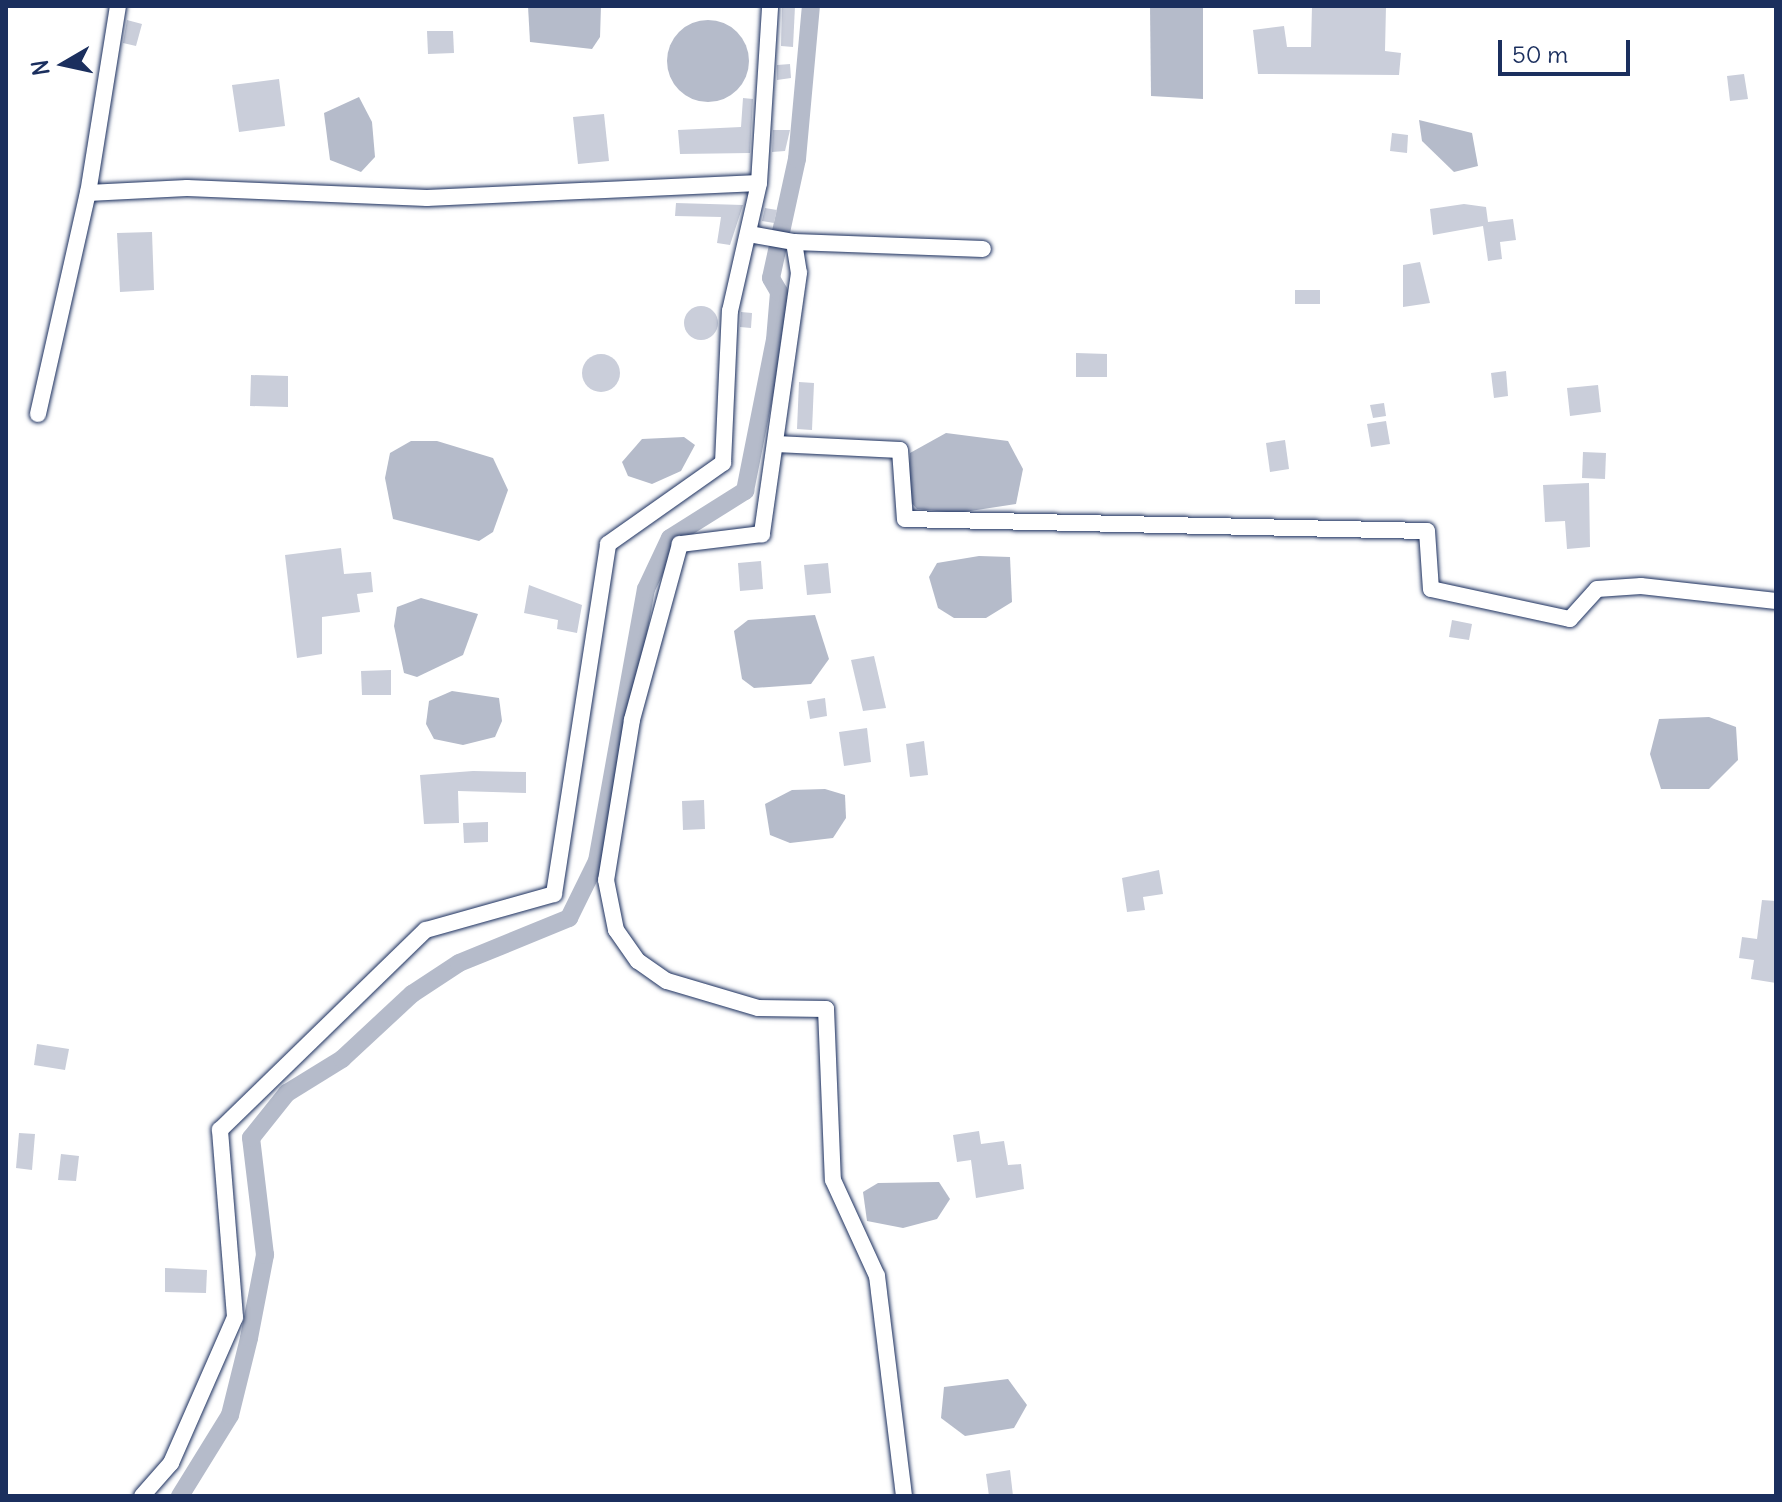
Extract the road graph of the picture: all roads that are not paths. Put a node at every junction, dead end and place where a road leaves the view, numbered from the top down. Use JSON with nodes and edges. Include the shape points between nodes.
{"nodes":[{"id":1,"x":118,"y":6,"type":"edge"},
{"id":2,"x":770,"y":6,"type":"edge"},
{"id":3,"x":759,"y":183,"type":"junction"},
{"id":4,"x":88,"y":193,"type":"junction"},
{"id":5,"x":752,"y":235,"type":"junction"},
{"id":6,"x":794,"y":242,"type":"junction"},
{"id":7,"x":983,"y":249,"type":"dead end"},
{"id":8,"x":38,"y":414,"type":"dead end"},
{"id":9,"x":776,"y":444,"type":"junction"},
{"id":10,"x":1776,"y":601,"type":"edge"},
{"id":11,"x":142,"y":1496,"type":"edge"},
{"id":12,"x":904,"y":1496,"type":"edge"}],
"edges":[{"from":1,"to":4,"type":"street"},
{"from":2,"to":3,"type":"street"},
{"from":3,"to":4,"type":"street","via":[[427,198],[187,188]]},
{"from":3,"to":5,"type":"street"},
{"from":4,"to":8,"type":"street"},
{"from":5,"to":6,"type":"street"},
{"from":5,"to":11,"type":"street","via":[[730,311],[723,463],[608,544],[554,894],[426,930],[220,1130],[235,1317],[171,1463]]},
{"from":6,"to":7,"type":"street"},
{"from":6,"to":9,"type":"street","via":[[799,273]]},
{"from":9,"to":10,"type":"street","via":[[900,450],[905,519],[1427,531],[1431,589],[1570,619],[1597,589],[1641,586]]},
{"from":9,"to":12,"type":"street","via":[[762,534],[680,544],[632,720],[606,880],[616,930],[638,961],[667,981],[758,1008],[826,1009],[833,1180],[877,1276]]}]}
